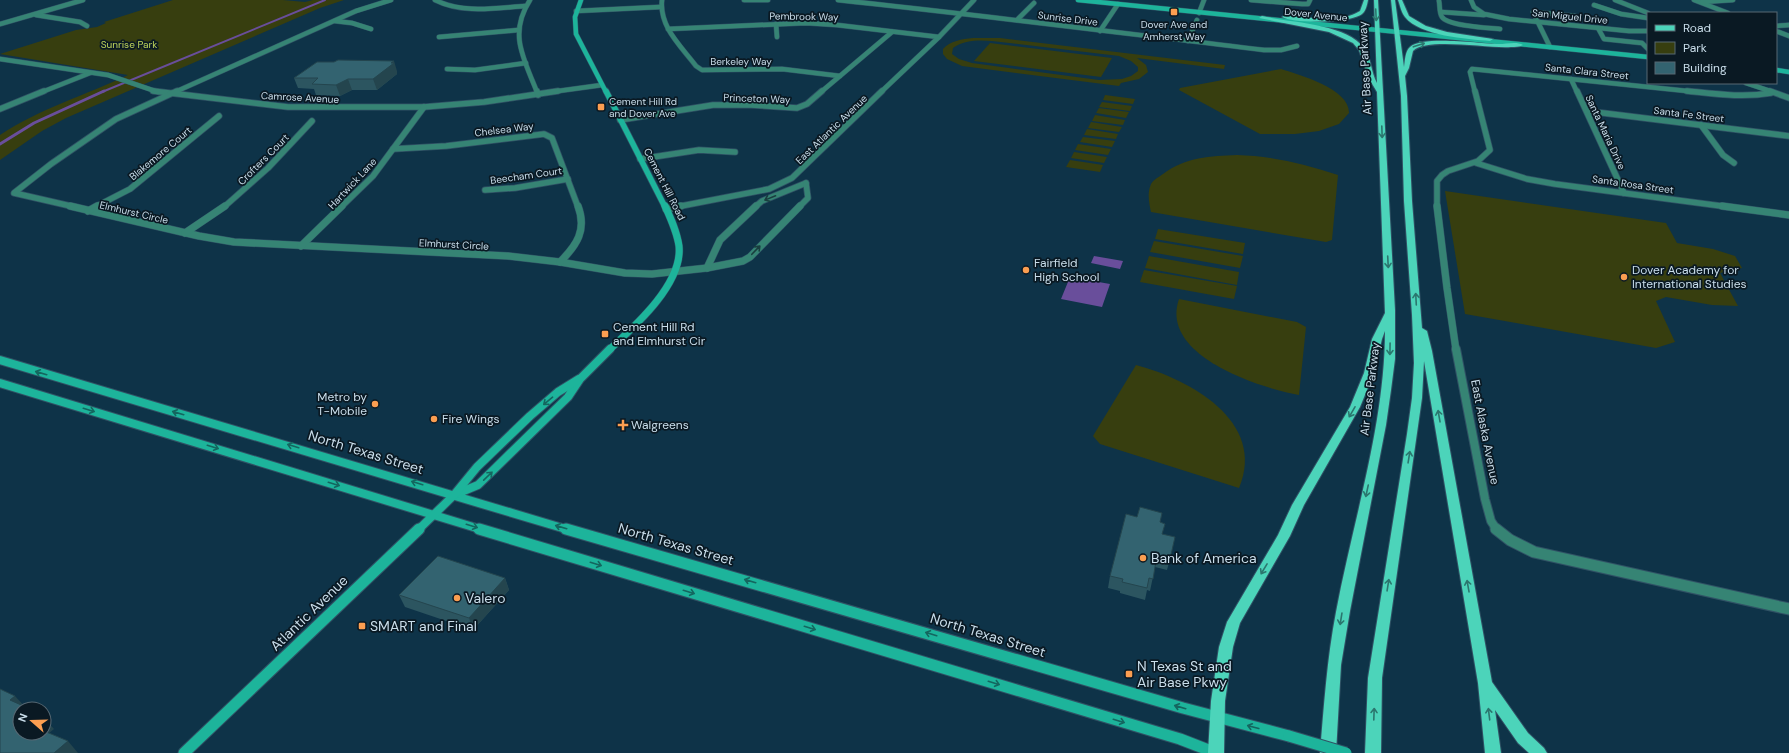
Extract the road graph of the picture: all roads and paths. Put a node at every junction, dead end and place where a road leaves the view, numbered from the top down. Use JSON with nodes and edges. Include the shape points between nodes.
{"nodes":[{"id":1,"x":83,"y":0,"type":"edge"},
{"id":2,"x":391,"y":0,"type":"edge"},
{"id":3,"x":435,"y":0,"type":"edge"},
{"id":4,"x":530,"y":0,"type":"edge"},
{"id":5,"x":581,"y":0,"type":"edge"},
{"id":6,"x":662,"y":0,"type":"edge"},
{"id":7,"x":744,"y":0,"type":"edge"},
{"id":8,"x":768,"y":0,"type":"edge"},
{"id":9,"x":838,"y":0,"type":"edge"},
{"id":10,"x":974,"y":0,"type":"edge"},
{"id":11,"x":1078,"y":0,"type":"edge"},
{"id":12,"x":1204,"y":0,"type":"edge"},
{"id":13,"x":1251,"y":0,"type":"edge"},
{"id":14,"x":1310,"y":0,"type":"edge"},
{"id":15,"x":1366,"y":0,"type":"edge"},
{"id":16,"x":1376,"y":0,"type":"edge"},
{"id":17,"x":1393,"y":0,"type":"edge"},
{"id":18,"x":1400,"y":0,"type":"edge"},
{"id":19,"x":1471,"y":0,"type":"edge"},
{"id":20,"x":1614,"y":0,"type":"edge"},
{"id":21,"x":1694,"y":0,"type":"edge"},
{"id":22,"x":1733,"y":0,"type":"edge"},
{"id":23,"x":1438,"y":1,"type":"dead end"},
{"id":24,"x":1699,"y":2,"type":"junction"},
{"id":25,"x":1034,"y":3,"type":"dead end"},
{"id":26,"x":1118,"y":4,"type":"junction"},
{"id":27,"x":1594,"y":5,"type":"dead end"},
{"id":28,"x":525,"y":6,"type":"junction"},
{"id":29,"x":660,"y":7,"type":"junction"},
{"id":30,"x":576,"y":11,"type":"junction"},
{"id":31,"x":1441,"y":12,"type":"junction"},
{"id":32,"x":1725,"y":12,"type":"edge"},
{"id":33,"x":962,"y":13,"type":"junction"},
{"id":34,"x":1199,"y":13,"type":"junction"},
{"id":35,"x":1647,"y":13,"type":"edge"},
{"id":36,"x":34,"y":14,"type":"junction"},
{"id":37,"x":1491,"y":16,"type":"junction"},
{"id":38,"x":1575,"y":16,"type":"dead end"},
{"id":39,"x":1262,"y":18,"type":"junction"},
{"id":40,"x":1647,"y":18,"type":"edge"},
{"id":41,"x":1017,"y":20,"type":"junction"},
{"id":42,"x":1197,"y":20,"type":"dead end"},
{"id":43,"x":334,"y":21,"type":"junction"},
{"id":44,"x":1538,"y":22,"type":"junction"},
{"id":45,"x":0,"y":24,"type":"edge"},
{"id":46,"x":776,"y":24,"type":"junction"},
{"id":47,"x":1789,"y":25,"type":"edge"},
{"id":48,"x":87,"y":26,"type":"dead end"},
{"id":49,"x":1777,"y":26,"type":"edge"},
{"id":50,"x":1598,"y":28,"type":"junction"},
{"id":51,"x":371,"y":29,"type":"dead end"},
{"id":52,"x":668,"y":29,"type":"junction"},
{"id":53,"x":1500,"y":29,"type":"dead end"},
{"id":54,"x":518,"y":30,"type":"junction"},
{"id":55,"x":1377,"y":30,"type":"junction"},
{"id":56,"x":1100,"y":31,"type":"junction"},
{"id":57,"x":1647,"y":31,"type":"edge"},
{"id":58,"x":1777,"y":31,"type":"edge"},
{"id":59,"x":892,"y":32,"type":"junction"},
{"id":60,"x":1398,"y":32,"type":"junction"},
{"id":61,"x":1789,"y":36,"type":"edge"},
{"id":62,"x":439,"y":37,"type":"dead end"},
{"id":63,"x":777,"y":37,"type":"dead end"},
{"id":64,"x":939,"y":37,"type":"junction"},
{"id":65,"x":1188,"y":41,"type":"junction"},
{"id":66,"x":1520,"y":45,"type":"junction"},
{"id":67,"x":1297,"y":46,"type":"dead end"},
{"id":68,"x":1550,"y":48,"type":"junction"},
{"id":69,"x":1647,"y":48,"type":"edge"},
{"id":70,"x":1647,"y":57,"type":"edge"},
{"id":71,"x":0,"y":59,"type":"edge"},
{"id":72,"x":526,"y":63,"type":"junction"},
{"id":73,"x":447,"y":69,"type":"dead end"},
{"id":74,"x":1472,"y":69,"type":"joint"},
{"id":75,"x":1777,"y":70,"type":"edge"},
{"id":76,"x":91,"y":72,"type":"junction"},
{"id":77,"x":1789,"y":72,"type":"edge"},
{"id":78,"x":840,"y":76,"type":"junction"},
{"id":79,"x":1402,"y":76,"type":"junction"},
{"id":80,"x":1571,"y":79,"type":"junction"},
{"id":81,"x":1748,"y":84,"type":"edge"},
{"id":82,"x":602,"y":85,"type":"junction"},
{"id":83,"x":1380,"y":93,"type":"junction"},
{"id":84,"x":1771,"y":93,"type":"junction"},
{"id":85,"x":169,"y":94,"type":"junction"},
{"id":86,"x":538,"y":95,"type":"junction"},
{"id":87,"x":1789,"y":98,"type":"edge"},
{"id":88,"x":424,"y":107,"type":"junction"},
{"id":89,"x":0,"y":109,"type":"edge"},
{"id":90,"x":1587,"y":111,"type":"junction"},
{"id":91,"x":219,"y":116,"type":"dead end"},
{"id":92,"x":620,"y":120,"type":"junction"},
{"id":93,"x":312,"y":121,"type":"dead end"},
{"id":94,"x":1701,"y":125,"type":"junction"},
{"id":95,"x":1789,"y":136,"type":"edge"},
{"id":96,"x":393,"y":149,"type":"junction"},
{"id":97,"x":735,"y":152,"type":"dead end"},
{"id":98,"x":640,"y":159,"type":"junction"},
{"id":99,"x":1476,"y":163,"type":"junction"},
{"id":100,"x":1734,"y":163,"type":"dead end"},
{"id":101,"x":792,"y":178,"type":"junction"},
{"id":102,"x":568,"y":179,"type":"junction"},
{"id":103,"x":806,"y":183,"type":"junction"},
{"id":104,"x":485,"y":190,"type":"dead end"},
{"id":105,"x":1624,"y":193,"type":"junction"},
{"id":106,"x":666,"y":209,"type":"junction"},
{"id":107,"x":88,"y":211,"type":"junction"},
{"id":108,"x":1789,"y":215,"type":"edge"},
{"id":109,"x":185,"y":233,"type":"junction"},
{"id":110,"x":301,"y":246,"type":"junction"},
{"id":111,"x":560,"y":262,"type":"junction"},
{"id":112,"x":707,"y":268,"type":"junction"},
{"id":113,"x":674,"y":272,"type":"junction"},
{"id":114,"x":1390,"y":310,"type":"junction"},
{"id":115,"x":1417,"y":315,"type":"junction"},
{"id":116,"x":0,"y":360,"type":"edge"},
{"id":117,"x":580,"y":379,"type":"junction"},
{"id":118,"x":0,"y":383,"type":"edge"},
{"id":119,"x":454,"y":495,"type":"junction"},
{"id":120,"x":434,"y":514,"type":"junction"},
{"id":121,"x":1789,"y":610,"type":"edge"},
{"id":122,"x":1485,"y":683,"type":"junction"},
{"id":123,"x":1217,"y":717,"type":"junction"},
{"id":124,"x":184,"y":753,"type":"edge"},
{"id":125,"x":1216,"y":753,"type":"edge"},
{"id":126,"x":1328,"y":753,"type":"edge"},
{"id":127,"x":1346,"y":753,"type":"edge"},
{"id":128,"x":1373,"y":753,"type":"edge"},
{"id":129,"x":1493,"y":753,"type":"edge"},
{"id":130,"x":1539,"y":753,"type":"edge"}],
"edges":[{"from":1,"to":36,"type":"street"},
{"from":2,"to":43,"type":"street","name":"Elmhurst Circle","via":[[366,7]]},
{"from":3,"to":28,"type":"street","via":[[466,8]]},
{"from":4,"to":28,"type":"street"},
{"from":5,"to":30,"type":"main road","name":"Cement Hill Road"},
{"from":6,"to":29,"type":"street"},
{"from":7,"to":8,"type":"street"},
{"from":9,"to":33,"type":"street","name":"Sunrise Drive"},
{"from":10,"to":33,"type":"street","name":"East Atlantic Avenue"},
{"from":11,"to":26,"type":"main road","name":"Dover Avenue"},
{"from":12,"to":34,"type":"street"},
{"from":13,"to":14,"type":"street","via":[[1308,4]]},
{"from":15,"to":39,"type":"main road","via":[[1362,12],[1349,18]]},
{"from":16,"to":55,"type":"main road","name":"Air Base Parkway","one_way":true},
{"from":17,"to":60,"type":"main road"},
{"from":18,"to":66,"type":"main road","via":[[1405,14],[1421,25],[1450,33]]},
{"from":19,"to":37,"type":"street","via":[[1474,7]]},
{"from":20,"to":35,"type":"street"},
{"from":21,"to":24,"type":"street"},
{"from":22,"to":24,"type":"street"},
{"from":23,"to":31,"type":"street"},
{"from":24,"to":32,"type":"street"},
{"from":25,"to":41,"type":"street"},
{"from":26,"to":34,"type":"main road","name":"Dover Avenue"},
{"from":26,"to":56,"type":"street"},
{"from":27,"to":40,"type":"street","via":[[1621,16]]},
{"from":28,"to":54,"type":"street"},
{"from":29,"to":30,"type":"street"},
{"from":29,"to":52,"type":"street","name":"Berkeley Way"},
{"from":30,"to":82,"type":"main road","name":"Cement Hill Road","via":[[576,34]]},
{"from":31,"to":37,"type":"street","name":"San Miguel Drive"},
{"from":31,"to":53,"type":"street","via":[[1441,16],[1451,21]]},
{"from":33,"to":41,"type":"street","name":"Sunrise Drive"},
{"from":33,"to":64,"type":"street","name":"East Atlantic Avenue"},
{"from":34,"to":39,"type":"main road","name":"Dover Avenue"},
{"from":36,"to":45,"type":"street"},
{"from":36,"to":48,"type":"street","via":[[80,22]]},
{"from":37,"to":44,"type":"street","name":"San Miguel Drive"},
{"from":38,"to":44,"type":"street","via":[[1533,12]]},
{"from":39,"to":55,"type":"main road","name":"Dover Avenue"},
{"from":39,"to":83,"type":"main road","via":[[1323,29],[1355,42],[1362,49],[1370,75]]},
{"from":41,"to":56,"type":"street","name":"Sunrise Drive"},
{"from":42,"to":65,"type":"street"},
{"from":43,"to":51,"type":"street"},
{"from":43,"to":85,"type":"street","name":"Elmhurst Circle"},
{"from":44,"to":50,"type":"street","name":"San Miguel Drive"},
{"from":44,"to":68,"type":"street"},
{"from":46,"to":52,"type":"street","name":"Pembrook Way"},
{"from":46,"to":59,"type":"street","name":"Pembrook Way","via":[[821,24]]},
{"from":46,"to":63,"type":"street"},
{"from":47,"to":49,"type":"street"},
{"from":50,"to":57,"type":"street","name":"San Miguel Drive"},
{"from":50,"to":69,"type":"street","via":[[1604,39],[1637,42]]},
{"from":52,"to":78,"type":"street","name":"Berkeley Way","via":[[696,66],[702,70],[782,70]]},
{"from":54,"to":62,"type":"street"},
{"from":54,"to":72,"type":"street"},
{"from":55,"to":60,"type":"main road","name":"Dover Avenue"},
{"from":55,"to":83,"type":"main road","name":"Air Base Parkway"},
{"from":56,"to":65,"type":"street","name":"Sunrise Drive"},
{"from":58,"to":61,"type":"street"},
{"from":59,"to":64,"type":"street","name":"Pembrook Way"},
{"from":59,"to":78,"type":"street","name":"Princeton Way"},
{"from":60,"to":66,"type":"main road","name":"Dover Avenue"},
{"from":60,"to":79,"type":"main road"},
{"from":64,"to":101,"type":"street","name":"East Atlantic Avenue"},
{"from":65,"to":67,"type":"street","name":"Sunrise Drive","via":[[1273,50]]},
{"from":66,"to":68,"type":"main road","name":"Dover Avenue"},
{"from":79,"to":66,"type":"main road","one_way":true,"via":[[1407,70],[1411,50],[1417,45],[1437,42]]},
{"from":68,"to":70,"type":"main road","name":"Dover Avenue"},
{"from":71,"to":76,"type":"street","name":"Camrose Avenue"},
{"from":72,"to":73,"type":"street","via":[[475,70]]},
{"from":72,"to":86,"type":"street"},
{"from":74,"to":80,"type":"street","name":"Santa Clara Street"},
{"from":74,"to":99,"type":"street","name":"East Alaska Avenue","via":[[1470,72],[1490,150],[1486,157]]},
{"from":75,"to":77,"type":"main road"},
{"from":76,"to":85,"type":"street","name":"Camrose Avenue","via":[[122,79],[135,87]]},
{"from":76,"to":89,"type":"street"},
{"from":78,"to":92,"type":"street","name":"Princeton Way","via":[[807,104],[797,108],[713,106]]},
{"from":115,"to":79,"type":"main road","one_way":true},
{"from":80,"to":84,"type":"street","name":"Santa Clara Street","via":[[1732,96]]},
{"from":80,"to":90,"type":"street","name":"Santa Maria Drive"},
{"from":81,"to":84,"type":"street"},
{"from":82,"to":86,"type":"street","name":"Camrose Avenue"},
{"from":82,"to":92,"type":"main road","name":"Cement Hill Road"},
{"from":83,"to":114,"type":"main road","name":"Air Base Parkway","one_way":true},
{"from":84,"to":87,"type":"street"},
{"from":85,"to":88,"type":"street","name":"Camrose Avenue","via":[[288,107]]},
{"from":85,"to":107,"type":"street","name":"Elmhurst Circle","via":[[131,111],[102,128],[14,193]]},
{"from":86,"to":88,"type":"street","name":"Camrose Avenue","via":[[464,105]]},
{"from":88,"to":96,"type":"street","name":"Hartwick Lane"},
{"from":90,"to":94,"type":"street","name":"Santa Fe Street"},
{"from":90,"to":105,"type":"street","name":"Santa Maria Drive"},
{"from":91,"to":107,"type":"street","name":"Blakemore Court","via":[[130,189]]},
{"from":92,"to":98,"type":"main road","name":"Cement Hill Road"},
{"from":93,"to":109,"type":"street","name":"Crofters Court","via":[[256,181],[213,216]]},
{"from":94,"to":95,"type":"street","name":"Santa Fe Street"},
{"from":94,"to":100,"type":"street","via":[[1723,155]]},
{"from":96,"to":102,"type":"street","name":"Chelsea Way","via":[[428,148],[544,134],[552,138]]},
{"from":96,"to":110,"type":"street","name":"Hartwick Lane","via":[[362,189]]},
{"from":97,"to":98,"type":"street","via":[[699,150]]},
{"from":98,"to":106,"type":"main road","name":"Cement Hill Road"},
{"from":99,"to":105,"type":"street","name":"Santa Rosa Street","via":[[1527,178]]},
{"from":99,"to":121,"type":"street","name":"East Alaska Avenue","via":[[1444,173],[1436,182],[1436,190],[1451,319],[1464,397],[1481,486],[1490,521],[1496,530],[1516,544],[1534,552]]},
{"from":101,"to":103,"type":"street"},
{"from":101,"to":106,"type":"street","name":"East Atlantic Avenue","via":[[756,192]]},
{"from":102,"to":104,"type":"street","name":"Beecham Court"},
{"from":102,"to":111,"type":"street","name":"Chelsea Way","via":[[583,226],[576,244]]},
{"from":103,"to":112,"type":"street","one_way":true,"via":[[762,201],[720,240]]},
{"from":112,"to":103,"type":"street","name":"Elmhurst Circle","one_way":true,"via":[[743,261],[750,257],[808,198]]},
{"from":105,"to":108,"type":"street","name":"Santa Rosa Street"},
{"from":106,"to":113,"type":"main road","name":"Cement Hill Road","via":[[677,234],[679,247]]},
{"from":107,"to":109,"type":"street","name":"Elmhurst Circle"},
{"from":109,"to":110,"type":"street","name":"Elmhurst Circle","via":[[234,242]]},
{"from":110,"to":111,"type":"street","name":"Elmhurst Circle","via":[[508,256]]},
{"from":111,"to":113,"type":"street","name":"Elmhurst Circle","via":[[625,273]]},
{"from":112,"to":113,"type":"street","name":"Elmhurst Circle"},
{"from":113,"to":117,"type":"main road","name":"Cement Hill Road","via":[[664,293],[644,318]]},
{"from":114,"to":123,"type":"main road","one_way":true,"via":[[1377,339],[1369,373],[1355,407],[1234,622],[1226,647]]},
{"from":114,"to":126,"type":"main road","name":"Air Base Parkway","one_way":true,"via":[[1390,359],[1386,390],[1334,665]]},
{"from":122,"to":115,"type":"main road","one_way":true,"via":[[1427,351]]},
{"from":128,"to":115,"type":"main road","one_way":true,"via":[[1375,678],[1417,398]]},
{"from":119,"to":116,"type":"main road","name":"North Texas Street","one_way":true},
{"from":117,"to":119,"type":"main road","name":"Cement Hill Road","one_way":true,"via":[[548,400],[528,418],[463,480]]},
{"from":119,"to":117,"type":"main road","name":"Cement Hill Road","one_way":true,"via":[[478,485],[568,397]]},
{"from":118,"to":120,"type":"main road","one_way":true},
{"from":119,"to":120,"type":"main road","name":"Atlantic Avenue"},
{"from":123,"to":119,"type":"main road","name":"North Texas Street","one_way":true},
{"from":120,"to":124,"type":"main road","name":"Atlantic Avenue"},
{"from":120,"to":125,"type":"main road","one_way":true,"via":[[1180,739]]},
{"from":129,"to":122,"type":"main road","one_way":true},
{"from":122,"to":130,"type":"main road","via":[[1523,738]]},
{"from":123,"to":125,"type":"main road"},
{"from":127,"to":123,"type":"main road","name":"North Texas Street","one_way":true,"bridge":true}]}
